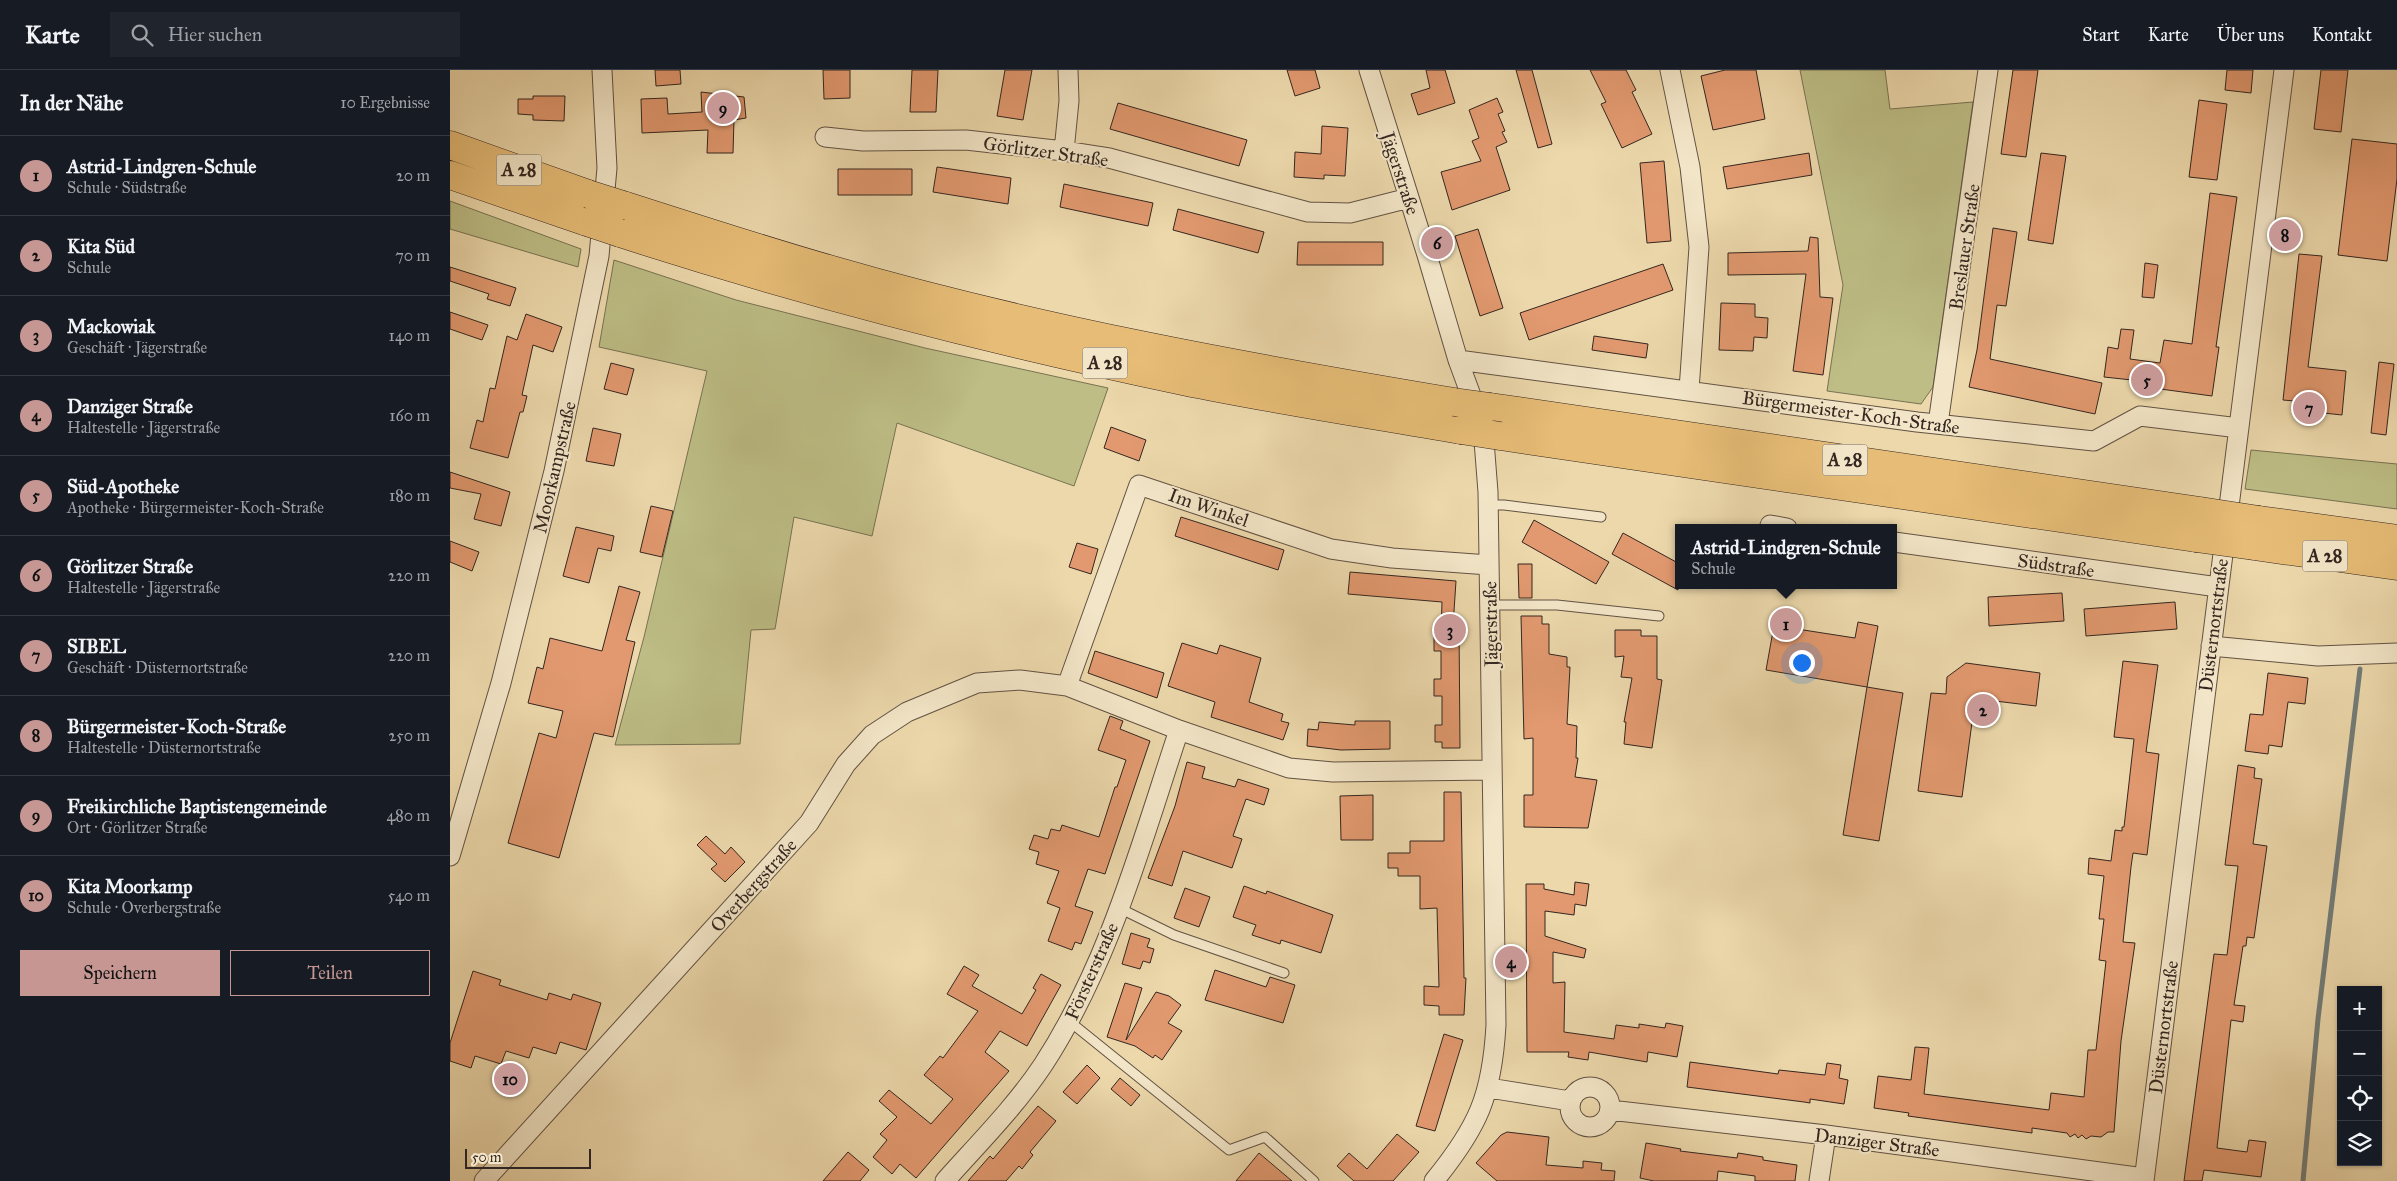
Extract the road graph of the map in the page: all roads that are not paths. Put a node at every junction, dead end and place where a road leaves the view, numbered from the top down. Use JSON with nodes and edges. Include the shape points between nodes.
{"nodes":[{"id":1,"x":602,"y":70,"type":"edge"},
{"id":2,"x":1068,"y":70,"type":"edge"},
{"id":3,"x":1368,"y":70,"type":"edge"},
{"id":4,"x":1670,"y":70,"type":"edge"},
{"id":5,"x":1988,"y":70,"type":"edge"},
{"id":6,"x":2284,"y":70,"type":"edge"},
{"id":7,"x":825,"y":137,"type":"dead end"},
{"id":8,"x":450,"y":145,"type":"edge"},
{"id":9,"x":1064,"y":151,"type":"junction"},
{"id":10,"x":450,"y":175,"type":"edge"},
{"id":11,"x":1409,"y":198,"type":"junction"},
{"id":12,"x":1458,"y":360,"type":"junction"},
{"id":13,"x":1689,"y":390,"type":"junction"},
{"id":14,"x":1938,"y":424,"type":"junction"},
{"id":15,"x":2239,"y":428,"type":"junction"},
{"id":16,"x":1488,"y":505,"type":"junction"},
{"id":17,"x":1601,"y":518,"type":"dead end"},
{"id":18,"x":2256,"y":533,"type":"junction"},
{"id":19,"x":2397,"y":539,"type":"edge"},
{"id":20,"x":1897,"y":542,"type":"edge"},
{"id":21,"x":1489,"y":565,"type":"junction"},
{"id":22,"x":2397,"y":566,"type":"edge"},
{"id":23,"x":2218,"y":587,"type":"junction"},
{"id":24,"x":1490,"y":605,"type":"junction"},
{"id":25,"x":1659,"y":616,"type":"dead end"},
{"id":26,"x":2211,"y":646,"type":"junction"},
{"id":27,"x":2397,"y":653,"type":"edge"},
{"id":28,"x":1067,"y":686,"type":"junction"},
{"id":29,"x":1179,"y":730,"type":"junction"},
{"id":30,"x":1491,"y":770,"type":"junction"},
{"id":31,"x":450,"y":856,"type":"edge"},
{"id":32,"x":1119,"y":908,"type":"junction"},
{"id":33,"x":1284,"y":973,"type":"dead end"},
{"id":34,"x":1069,"y":1021,"type":"junction"},
{"id":35,"x":1488,"y":1088,"type":"junction"},
{"id":36,"x":1570,"y":1101,"type":"junction"},
{"id":37,"x":1610,"y":1110,"type":"junction"},
{"id":38,"x":1826,"y":1135,"type":"junction"},
{"id":39,"x":2144,"y":1179,"type":"edge"},
{"id":40,"x":484,"y":1181,"type":"edge"},
{"id":41,"x":945,"y":1181,"type":"edge"},
{"id":42,"x":1314,"y":1181,"type":"edge"},
{"id":43,"x":1434,"y":1181,"type":"edge"},
{"id":44,"x":1819,"y":1181,"type":"edge"}],
"edges":[{"from":1,"to":31,"type":"street","name":"Moorkampstraße","via":[[607,168],[600,256],[552,480],[501,683]]},
{"from":2,"to":9,"type":"street","via":[[1069,101]]},
{"from":3,"to":11,"type":"street","name":"Jägerstraße"},
{"from":4,"to":13,"type":"street","via":[[1690,167],[1699,247]]},
{"from":5,"to":14,"type":"street","name":"Breslauer Straße"},
{"from":6,"to":15,"type":"street","name":"Düsternortstraße"},
{"from":7,"to":9,"type":"street","name":"Görlitzer Straße","via":[[863,141],[966,140]]},
{"from":8,"to":18,"type":"highway","number":"A 28","bridge":true,"via":[[588,194],[833,271],[1085,333],[1272,371],[1454,402],[2200,511]]},
{"from":9,"to":11,"type":"street","name":"Görlitzer Straße","via":[[1108,158],[1308,212],[1350,213]]},
{"from":10,"to":18,"type":"highway","number":"A 28","bridge":true,"via":[[752,275],[989,338],[1185,381],[1500,436],[2196,538]]},
{"from":11,"to":12,"type":"street","name":"Jägerstraße"},
{"from":12,"to":13,"type":"street","name":"Bürgermeister-Koch-Straße"},
{"from":12,"to":16,"type":"street","name":"Jägerstraße","via":[[1483,428]]},
{"from":13,"to":14,"type":"street","name":"Bürgermeister-Koch-Straße"},
{"from":14,"to":15,"type":"street","name":"Bürgermeister-Koch-Straße","via":[[2094,441],[2140,416]]},
{"from":15,"to":23,"type":"street","name":"Düsternortstraße"},
{"from":16,"to":17,"type":"lane"},
{"from":16,"to":21,"type":"street","name":"Jägerstraße"},
{"from":18,"to":19,"type":"highway","number":"A 28"},
{"from":18,"to":22,"type":"highway","number":"A 28"},
{"from":20,"to":23,"type":"street","name":"Südstraße"},
{"from":21,"to":24,"type":"street","name":"Jägerstraße"},
{"from":21,"to":28,"type":"street","name":"Im Winkel","via":[[1392,558],[1331,549],[1139,485]]},
{"from":23,"to":26,"type":"street","name":"Düsternortstraße"},
{"from":24,"to":25,"type":"lane","via":[[1556,605]]},
{"from":24,"to":30,"type":"street","name":"Jägerstraße"},
{"from":26,"to":27,"type":"street","via":[[2318,656]]},
{"from":26,"to":39,"type":"street","name":"Düsternortstraße"},
{"from":28,"to":29,"type":"street"},
{"from":28,"to":40,"type":"street","name":"Overbergstraße","via":[[1020,680],[977,683],[907,712],[872,735],[846,764],[810,823]]},
{"from":29,"to":30,"type":"street","via":[[1289,768],[1333,772]]},
{"from":29,"to":32,"type":"street","name":"Försterstraße"},
{"from":30,"to":35,"type":"street","name":"Jägerstraße","via":[[1496,1026]]},
{"from":32,"to":33,"type":"lane","via":[[1174,935]]},
{"from":32,"to":34,"type":"street","name":"Försterstraße","via":[[1095,970]]},
{"from":34,"to":41,"type":"street","name":"Försterstraße","via":[[1042,1067]]},
{"from":34,"to":42,"type":"lane","via":[[1229,1150],[1265,1137]]},
{"from":35,"to":36,"type":"street"},
{"from":35,"to":43,"type":"street","name":"Jägerstraße","via":[[1478,1116],[1456,1154]]},
{"from":36,"to":37,"type":"street","via":[[1577,1091],[1597,1088],[1608,1097]]},
{"from":36,"to":37,"type":"street","via":[[1576,1122],[1587,1128],[1598,1126]]},
{"from":37,"to":38,"type":"street","name":"Danziger Straße"},
{"from":38,"to":39,"type":"street","name":"Danziger Straße"},
{"from":38,"to":44,"type":"street"}]}
